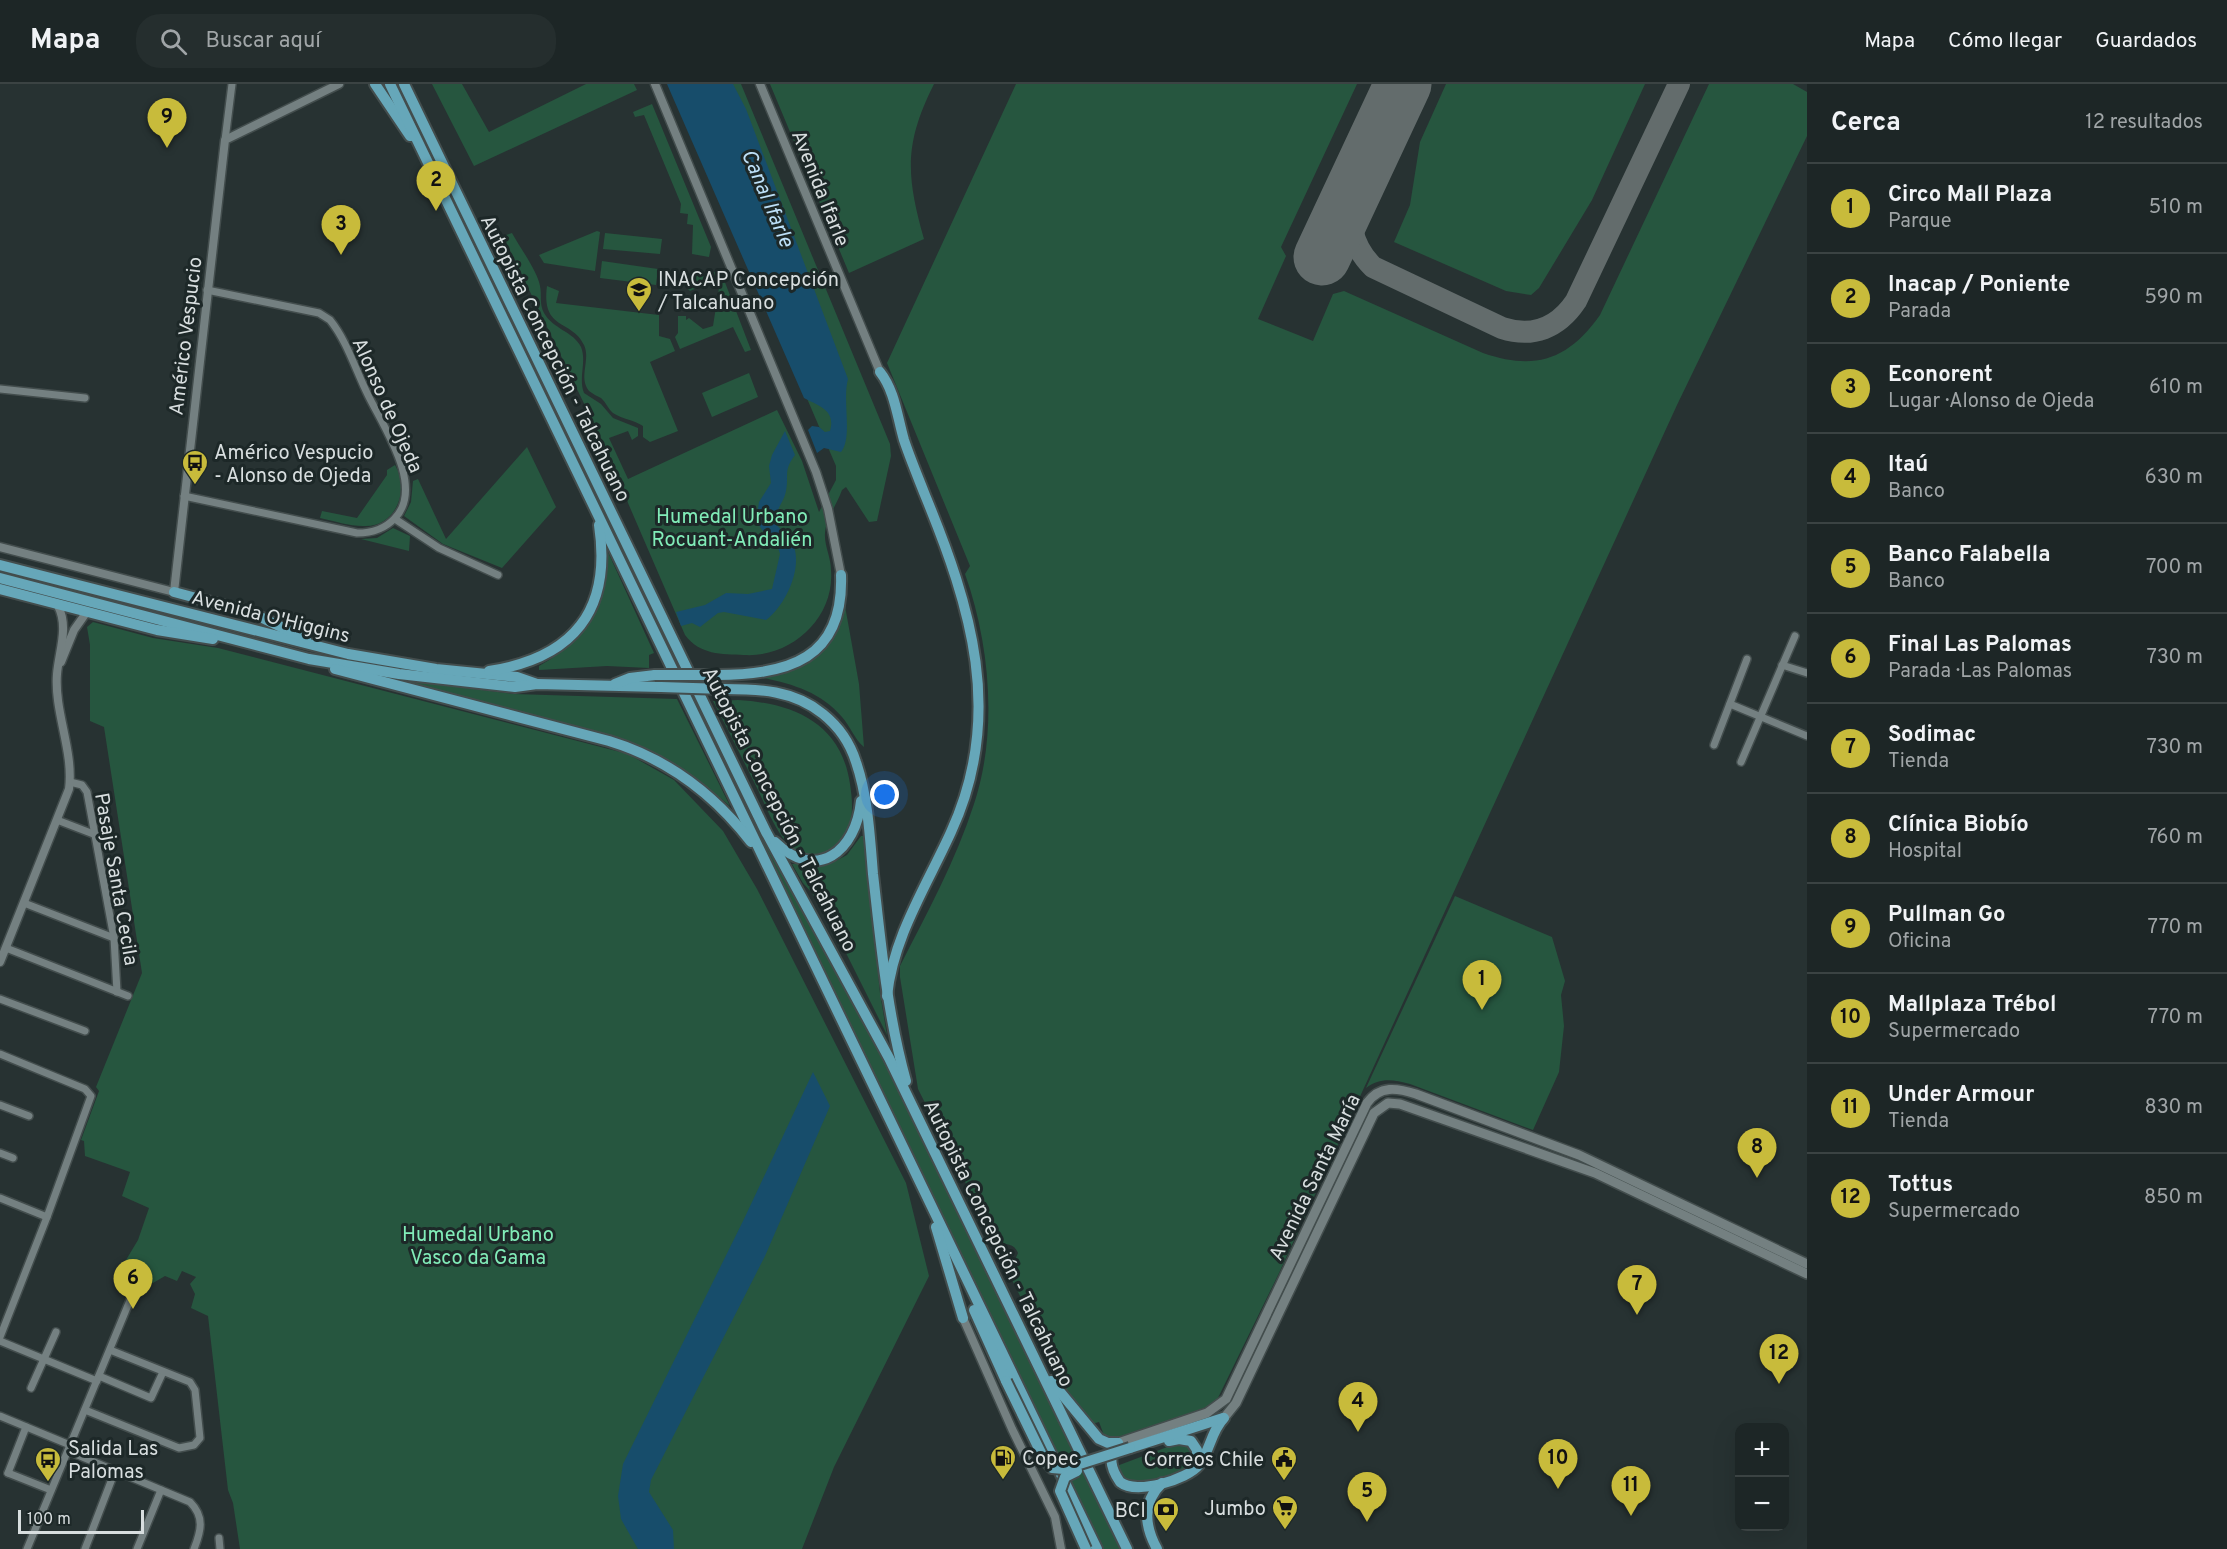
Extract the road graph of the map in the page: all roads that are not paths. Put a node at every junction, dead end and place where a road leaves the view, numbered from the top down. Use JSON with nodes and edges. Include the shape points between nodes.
{"nodes":[{"id":1,"x":232,"y":84,"type":"edge"},
{"id":2,"x":339,"y":84,"type":"edge"},
{"id":3,"x":375,"y":84,"type":"edge"},
{"id":4,"x":390,"y":84,"type":"edge"},
{"id":5,"x":404,"y":84,"type":"edge"},
{"id":6,"x":655,"y":84,"type":"edge"},
{"id":7,"x":760,"y":84,"type":"edge"},
{"id":8,"x":225,"y":140,"type":"junction"},
{"id":9,"x":425,"y":156,"type":"junction"},
{"id":10,"x":207,"y":290,"type":"junction"},
{"id":11,"x":880,"y":372,"type":"joint"},
{"id":12,"x":0,"y":389,"type":"edge"},
{"id":13,"x":85,"y":398,"type":"dead end"},
{"id":14,"x":184,"y":496,"type":"junction"},
{"id":15,"x":596,"y":511,"type":"junction"},
{"id":16,"x":394,"y":519,"type":"junction"},
{"id":17,"x":0,"y":547,"type":"edge"},
{"id":18,"x":0,"y":565,"type":"edge"},
{"id":19,"x":498,"y":575,"type":"dead end"},
{"id":20,"x":841,"y":575,"type":"joint"},
{"id":21,"x":0,"y":578,"type":"edge"},
{"id":22,"x":0,"y":589,"type":"edge"},
{"id":23,"x":174,"y":592,"type":"junction"},
{"id":24,"x":58,"y":606,"type":"junction"},
{"id":25,"x":86,"y":613,"type":"junction"},
{"id":26,"x":1795,"y":636,"type":"dead end"},
{"id":27,"x":237,"y":640,"type":"junction"},
{"id":28,"x":325,"y":648,"type":"junction"},
{"id":29,"x":309,"y":659,"type":"junction"},
{"id":30,"x":1748,"y":659,"type":"dead end"},
{"id":31,"x":59,"y":664,"type":"junction"},
{"id":32,"x":1782,"y":665,"type":"junction"},
{"id":33,"x":468,"y":673,"type":"junction"},
{"id":34,"x":1807,"y":673,"type":"edge"},
{"id":35,"x":537,"y":684,"type":"junction"},
{"id":36,"x":611,"y":685,"type":"junction"},
{"id":37,"x":1730,"y":704,"type":"junction"},
{"id":38,"x":1760,"y":716,"type":"junction"},
{"id":39,"x":1807,"y":736,"type":"edge"},
{"id":40,"x":1714,"y":745,"type":"dead end"},
{"id":41,"x":1741,"y":762,"type":"dead end"},
{"id":42,"x":70,"y":782,"type":"junction"},
{"id":43,"x":861,"y":782,"type":"junction"},
{"id":44,"x":57,"y":820,"type":"junction"},
{"id":45,"x":766,"y":832,"type":"junction"},
{"id":46,"x":96,"y":835,"type":"junction"},
{"id":47,"x":766,"y":864,"type":"junction"},
{"id":48,"x":24,"y":903,"type":"junction"},
{"id":49,"x":114,"y":938,"type":"junction"},
{"id":50,"x":6,"y":948,"type":"junction"},
{"id":51,"x":0,"y":962,"type":"edge"},
{"id":52,"x":117,"y":992,"type":"junction"},
{"id":53,"x":128,"y":996,"type":"dead end"},
{"id":54,"x":887,"y":996,"type":"junction"},
{"id":55,"x":0,"y":999,"type":"edge"},
{"id":56,"x":86,"y":1031,"type":"dead end"},
{"id":57,"x":0,"y":1054,"type":"edge"},
{"id":58,"x":0,"y":1105,"type":"edge"},
{"id":59,"x":914,"y":1107,"type":"junction"},
{"id":60,"x":29,"y":1116,"type":"dead end"},
{"id":61,"x":0,"y":1153,"type":"edge"},
{"id":62,"x":13,"y":1158,"type":"dead end"},
{"id":63,"x":0,"y":1198,"type":"edge"},
{"id":64,"x":931,"y":1207,"type":"junction"},
{"id":65,"x":47,"y":1217,"type":"junction"},
{"id":66,"x":957,"y":1261,"type":"junction"},
{"id":67,"x":1807,"y":1264,"type":"edge"},
{"id":68,"x":1807,"y":1274,"type":"edge"},
{"id":69,"x":133,"y":1293,"type":"dead end"},
{"id":70,"x":963,"y":1318,"type":"joint"},
{"id":71,"x":56,"y":1332,"type":"dead end"},
{"id":72,"x":0,"y":1339,"type":"edge"},
{"id":73,"x":110,"y":1350,"type":"junction"},
{"id":74,"x":1033,"y":1353,"type":"junction"},
{"id":75,"x":44,"y":1359,"type":"junction"},
{"id":76,"x":163,"y":1372,"type":"junction"},
{"id":77,"x":98,"y":1378,"type":"junction"},
{"id":78,"x":31,"y":1388,"type":"dead end"},
{"id":79,"x":85,"y":1410,"type":"junction"},
{"id":80,"x":0,"y":1416,"type":"edge"},
{"id":81,"x":1224,"y":1418,"type":"junction"},
{"id":82,"x":26,"y":1427,"type":"junction"},
{"id":83,"x":1118,"y":1443,"type":"junction"},
{"id":84,"x":69,"y":1448,"type":"junction"},
{"id":85,"x":1131,"y":1450,"type":"junction"},
{"id":86,"x":1194,"y":1470,"type":"junction"},
{"id":87,"x":115,"y":1471,"type":"junction"},
{"id":88,"x":8,"y":1473,"type":"junction"},
{"id":89,"x":0,"y":1475,"type":"edge"},
{"id":90,"x":1162,"y":1483,"type":"junction"},
{"id":91,"x":51,"y":1490,"type":"junction"},
{"id":92,"x":161,"y":1490,"type":"junction"},
{"id":93,"x":219,"y":1538,"type":"dead end"},
{"id":94,"x":27,"y":1549,"type":"edge"},
{"id":95,"x":84,"y":1549,"type":"edge"},
{"id":96,"x":137,"y":1549,"type":"edge"},
{"id":97,"x":195,"y":1549,"type":"edge"},
{"id":98,"x":220,"y":1549,"type":"edge"},
{"id":99,"x":1060,"y":1549,"type":"edge"},
{"id":100,"x":1086,"y":1549,"type":"edge"},
{"id":101,"x":1097,"y":1549,"type":"edge"},
{"id":102,"x":1127,"y":1549,"type":"edge"},
{"id":103,"x":1157,"y":1549,"type":"edge"}],
"edges":[{"from":1,"to":8,"type":"street","name":"Américo Vespucio"},
{"from":2,"to":8,"type":"street"},
{"from":3,"to":9,"type":"main road"},
{"from":4,"to":9,"type":"main road","name":"Autopista Concepción - Talcahuano"},
{"from":5,"to":45,"type":"main road","name":"Autopista Concepción - Talcahuano"},
{"from":6,"to":20,"type":"street","via":[[813,462],[828,509]]},
{"from":7,"to":11,"type":"street","name":"Avenida Ifarle"},
{"from":8,"to":10,"type":"street","name":"Américo Vespucio"},
{"from":9,"to":15,"type":"main road","name":"Autopista Concepción - Talcahuano"},
{"from":10,"to":14,"type":"street","name":"Américo Vespucio"},
{"from":10,"to":16,"type":"street","name":"Alonso de Ojeda","via":[[319,313],[330,320],[404,474],[406,497]]},
{"from":11,"to":54,"type":"main road","via":[[890,387],[908,452],[964,599],[976,652],[979,690],[977,742],[966,793],[897,948]]},
{"from":12,"to":13,"type":"street"},
{"from":14,"to":16,"type":"street","via":[[357,533],[379,530]]},
{"from":14,"to":23,"type":"street","name":"Américo Vespucio"},
{"from":15,"to":33,"type":"main road","via":[[601,538],[600,574],[591,607],[579,627],[538,659]]},
{"from":15,"to":47,"type":"main road","name":"Autopista Concepción - Talcahuano"},
{"from":16,"to":19,"type":"street","via":[[439,548]]},
{"from":17,"to":23,"type":"street","name":"Avenida O'Higgins"},
{"from":18,"to":28,"type":"main road","name":"Avenida O'Higgins"},
{"from":20,"to":36,"type":"main road","bridge":true,"via":[[835,620],[809,654],[790,666],[771,672],[655,675]]},
{"from":21,"to":27,"type":"main road","name":"Avenida O'Higgins"},
{"from":22,"to":24,"type":"main road"},
{"from":23,"to":28,"type":"main road","via":[[252,613]]},
{"from":24,"to":25,"type":"main road"},
{"from":24,"to":31,"type":"street","via":[[64,620]]},
{"from":25,"to":27,"type":"main road","via":[[180,635]]},
{"from":25,"to":31,"type":"street"},
{"from":26,"to":32,"type":"street"},
{"from":27,"to":29,"type":"main road","name":"Avenida O'Higgins"},
{"from":28,"to":33,"type":"main road","name":"Avenida O'Higgins"},
{"from":29,"to":35,"type":"main road","name":"Avenida O'Higgins","via":[[472,684]]},
{"from":29,"to":47,"type":"main road","via":[[337,670],[642,752],[703,791],[731,818]]},
{"from":30,"to":37,"type":"street"},
{"from":31,"to":42,"type":"street","via":[[57,681]]},
{"from":32,"to":34,"type":"street"},
{"from":32,"to":38,"type":"street"},
{"from":33,"to":35,"type":"main road","name":"Avenida O'Higgins","via":[[517,677]]},
{"from":35,"to":36,"type":"main road","name":"Avenida O'Higgins"},
{"from":36,"to":43,"type":"main road","name":"Avenida O'Higgins","bridge":true,"via":[[783,693],[816,709],[837,728],[849,744]]},
{"from":37,"to":38,"type":"street"},
{"from":37,"to":40,"type":"street"},
{"from":38,"to":39,"type":"street"},
{"from":38,"to":41,"type":"street"},
{"from":42,"to":44,"type":"street"},
{"from":42,"to":46,"type":"street","name":"Pasaje Santa Cecila","via":[[86,789]]},
{"from":43,"to":45,"type":"main road","via":[[856,826],[837,854],[819,860],[800,858]]},
{"from":43,"to":54,"type":"main road"},
{"from":44,"to":46,"type":"street"},
{"from":44,"to":48,"type":"street"},
{"from":45,"to":59,"type":"main road","name":"Autopista Concepción - Talcahuano"},
{"from":46,"to":49,"type":"street","name":"Pasaje Santa Cecila"},
{"from":47,"to":64,"type":"main road","name":"Autopista Concepción - Talcahuano"},
{"from":48,"to":49,"type":"street"},
{"from":48,"to":50,"type":"street"},
{"from":49,"to":52,"type":"street","name":"Pasaje Santa Cecila"},
{"from":50,"to":51,"type":"street"},
{"from":50,"to":52,"type":"street"},
{"from":52,"to":53,"type":"street"},
{"from":54,"to":59,"type":"main road"},
{"from":55,"to":56,"type":"street"},
{"from":57,"to":65,"type":"street","via":[[90,1094]]},
{"from":58,"to":60,"type":"street"},
{"from":59,"to":74,"type":"main road","name":"Autopista Concepción - Talcahuano"},
{"from":61,"to":62,"type":"street"},
{"from":63,"to":65,"type":"street"},
{"from":64,"to":66,"type":"main road","name":"Autopista Concepción - Talcahuano"},
{"from":64,"to":70,"type":"main road"},
{"from":65,"to":72,"type":"street"},
{"from":66,"to":85,"type":"main road","bridge":true,"via":[[982,1330],[1044,1459],[1052,1468],[1064,1469]]},
{"from":66,"to":101,"type":"main road","name":"Autopista Concepción - Talcahuano"},
{"from":67,"to":83,"type":"main road","name":"Avenida Santa María","via":[[1561,1147],[1416,1094],[1388,1089],[1367,1103],[1226,1399],[1207,1413]]},
{"from":68,"to":81,"type":"main road","name":"Avenida Santa María","via":[[1595,1173],[1388,1103],[1372,1116],[1236,1403]]},
{"from":69,"to":73,"type":"street"},
{"from":70,"to":99,"type":"street","via":[[1055,1517]]},
{"from":71,"to":75,"type":"street"},
{"from":72,"to":75,"type":"street"},
{"from":73,"to":76,"type":"street"},
{"from":73,"to":77,"type":"street"},
{"from":74,"to":83,"type":"main road","via":[[1096,1436],[1108,1443]]},
{"from":74,"to":102,"type":"main road","name":"Autopista Concepción - Talcahuano"},
{"from":75,"to":77,"type":"street"},
{"from":75,"to":78,"type":"street"},
{"from":76,"to":77,"type":"street","via":[[151,1398]]},
{"from":76,"to":79,"type":"street","via":[[190,1382],[195,1390],[200,1438],[194,1445],[179,1448]]},
{"from":77,"to":79,"type":"street"},
{"from":79,"to":84,"type":"street"},
{"from":80,"to":82,"type":"street"},
{"from":81,"to":85,"type":"main road"},
{"from":81,"to":86,"type":"main road"},
{"from":82,"to":84,"type":"street"},
{"from":82,"to":88,"type":"street"},
{"from":83,"to":90,"type":"main road","via":[[1111,1461],[1120,1482],[1136,1488]]},
{"from":84,"to":87,"type":"street"},
{"from":84,"to":91,"type":"street"},
{"from":85,"to":86,"type":"main road","via":[[1174,1439],[1188,1440],[1197,1450]]},
{"from":85,"to":100,"type":"main road","bridge":true,"via":[[1063,1480],[1060,1495]]},
{"from":86,"to":90,"type":"main road"},
{"from":87,"to":92,"type":"street"},
{"from":87,"to":95,"type":"street"},
{"from":88,"to":89,"type":"street"},
{"from":88,"to":91,"type":"street"},
{"from":90,"to":103,"type":"main road","via":[[1147,1504]]},
{"from":91,"to":94,"type":"street"},
{"from":92,"to":96,"type":"street"},
{"from":92,"to":97,"type":"street","via":[[190,1502],[200,1517],[201,1532]]},
{"from":93,"to":98,"type":"street"}]}
